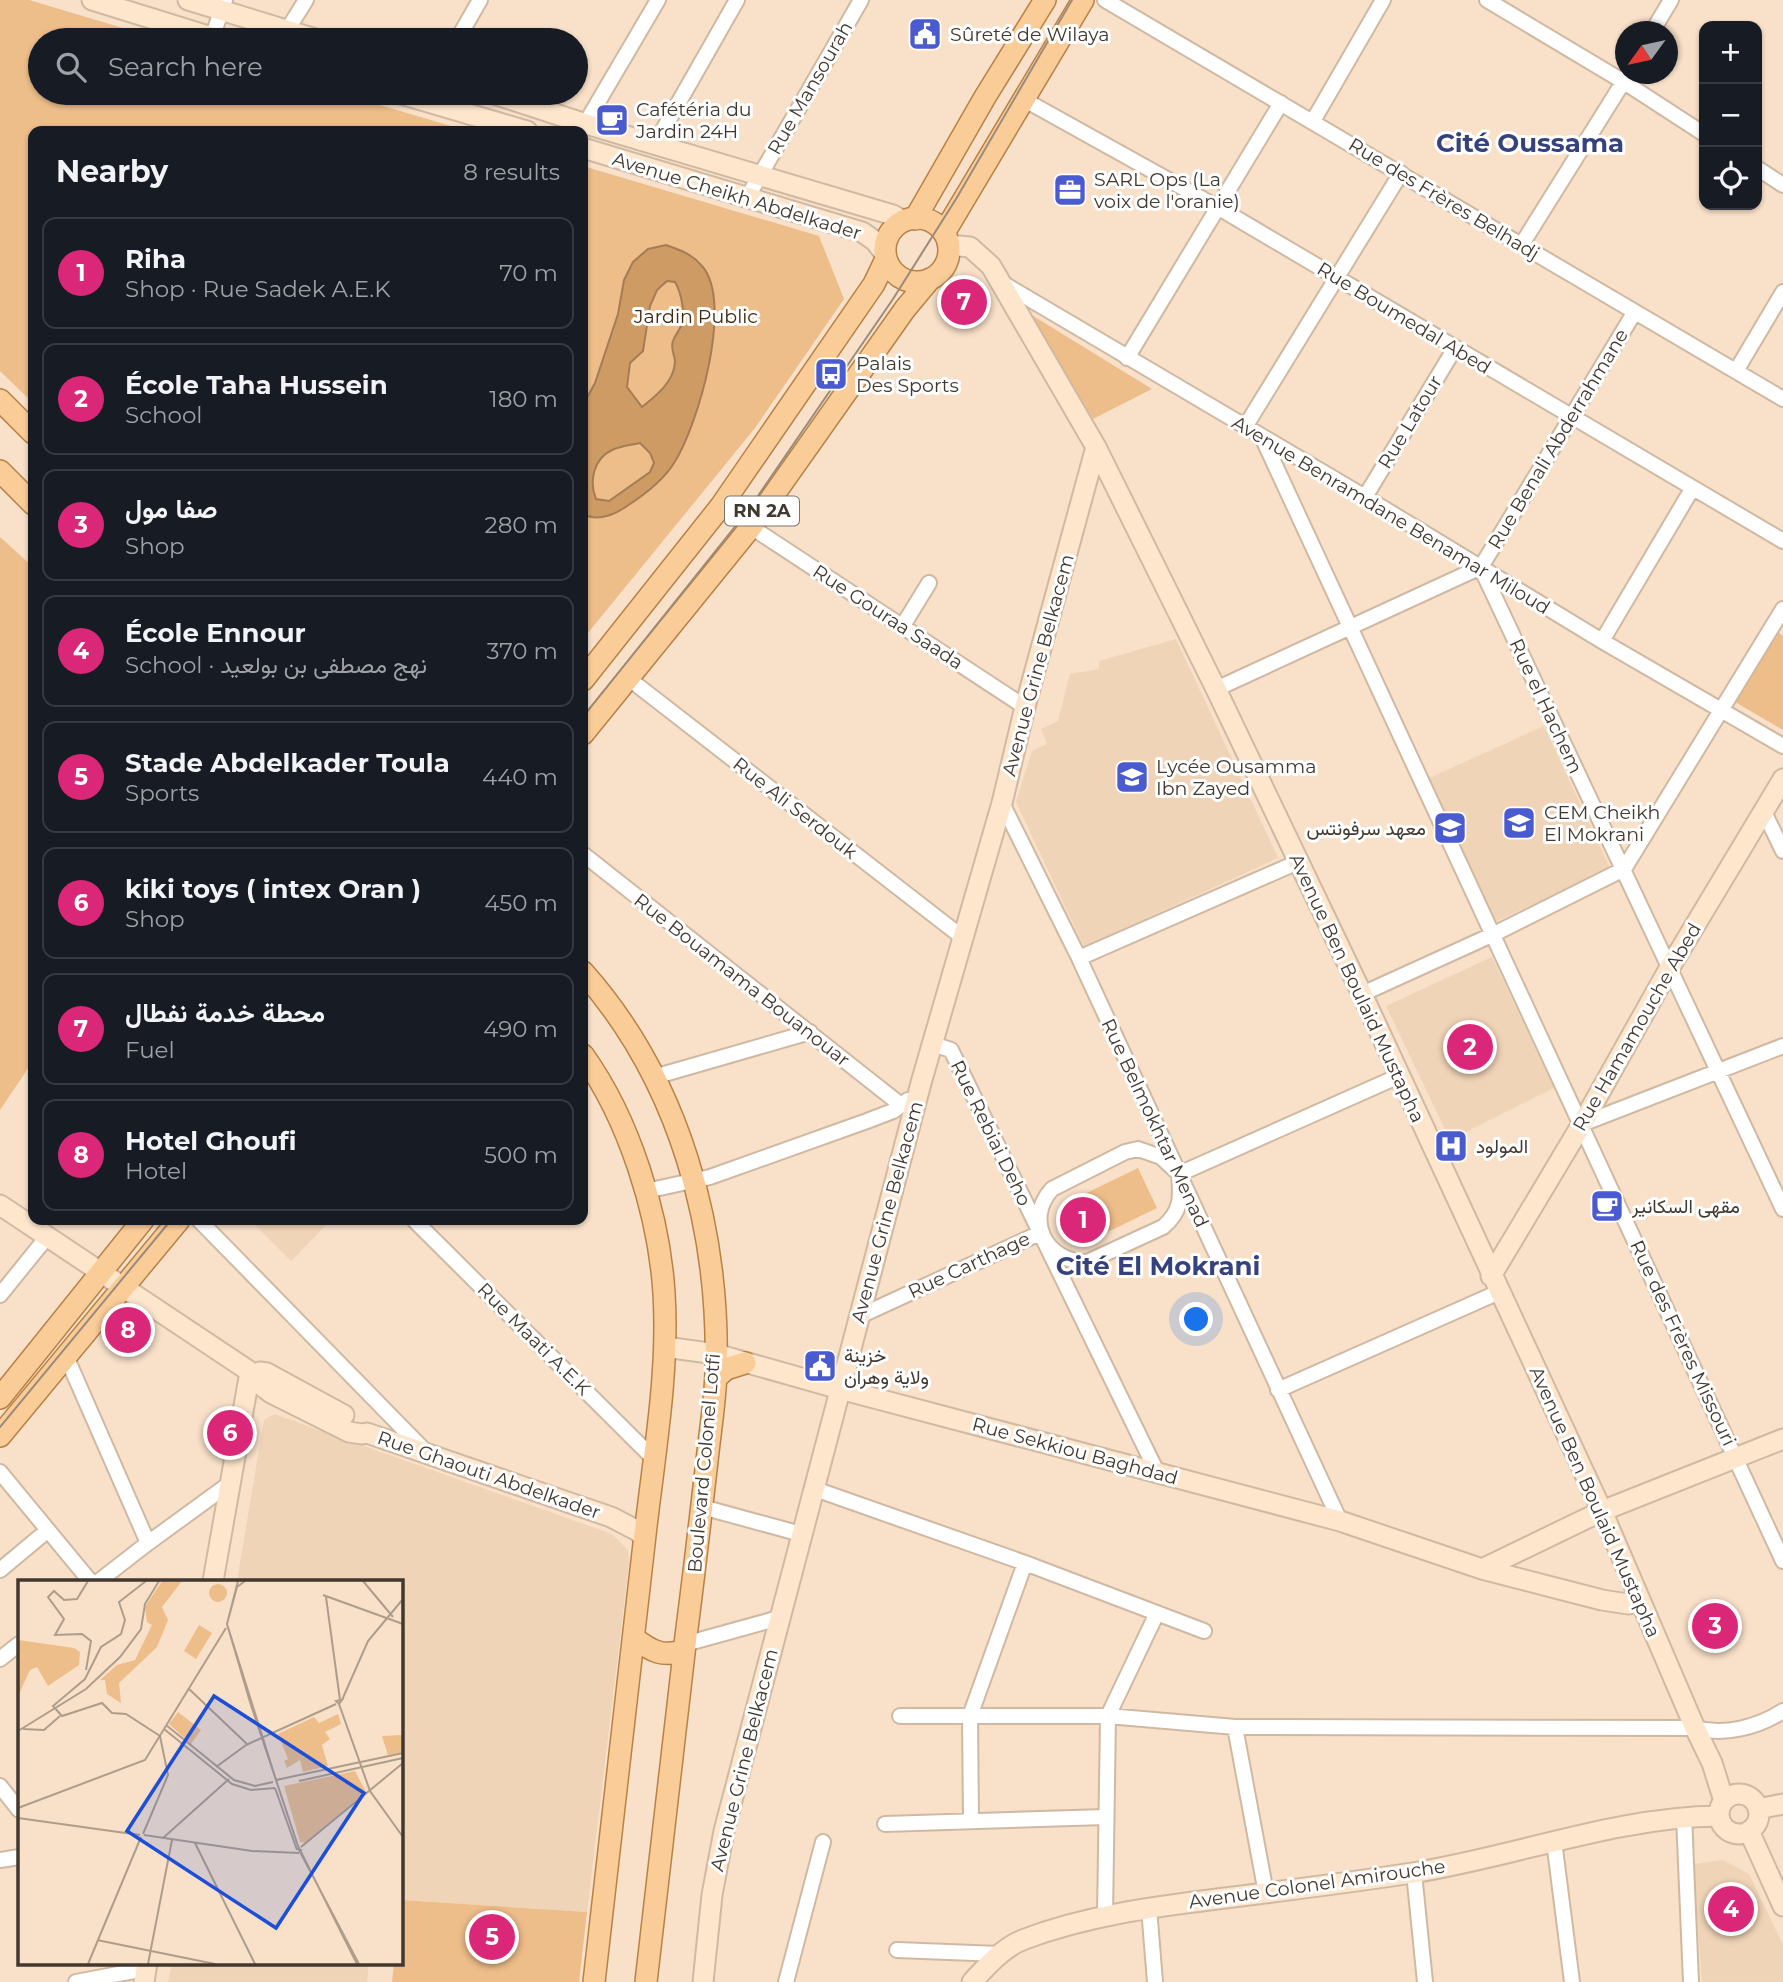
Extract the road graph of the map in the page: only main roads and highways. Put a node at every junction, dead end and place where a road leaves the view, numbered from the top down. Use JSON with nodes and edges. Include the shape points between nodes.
{"nodes":[{"id":1,"x":92,"y":0,"type":"edge"},
{"id":2,"x":188,"y":0,"type":"edge"},
{"id":3,"x":1045,"y":0,"type":"edge"},
{"id":4,"x":1083,"y":0,"type":"edge"},
{"id":5,"x":223,"y":5,"type":"edge"},
{"id":6,"x":181,"y":28,"type":"edge"},
{"id":7,"x":268,"y":28,"type":"edge"},
{"id":8,"x":438,"y":105,"type":"edge"},
{"id":9,"x":524,"y":105,"type":"edge"},
{"id":10,"x":510,"y":126,"type":"edge"},
{"id":11,"x":581,"y":126,"type":"edge"},
{"id":12,"x":588,"y":128,"type":"edge"},
{"id":13,"x":588,"y":150,"type":"edge"},
{"id":14,"x":909,"y":220,"type":"junction"},
{"id":15,"x":946,"y":239,"type":"junction"},
{"id":16,"x":886,"y":257,"type":"junction"},
{"id":17,"x":930,"y":279,"type":"junction"},
{"id":18,"x":0,"y":400,"type":"edge"},
{"id":19,"x":28,"y":428,"type":"edge"},
{"id":20,"x":1096,"y":447,"type":"junction"},
{"id":21,"x":0,"y":471,"type":"edge"},
{"id":22,"x":28,"y":499,"type":"edge"},
{"id":23,"x":588,"y":674,"type":"edge"},
{"id":24,"x":588,"y":727,"type":"edge"},
{"id":25,"x":1783,"y":779,"type":"edge"},
{"id":26,"x":588,"y":979,"type":"edge"},
{"id":27,"x":588,"y":1064,"type":"edge"},
{"id":28,"x":1,"y":1206,"type":"edge"},
{"id":29,"x":28,"y":1224,"type":"edge"},
{"id":30,"x":29,"y":1225,"type":"edge"},
{"id":31,"x":139,"y":1225,"type":"edge"},
{"id":32,"x":175,"y":1225,"type":"edge"},
{"id":33,"x":99,"y":1272,"type":"junction"},
{"id":34,"x":1495,"y":1284,"type":"junction"},
{"id":35,"x":123,"y":1287,"type":"junction"},
{"id":36,"x":665,"y":1347,"type":"junction"},
{"id":37,"x":716,"y":1354,"type":"junction"},
{"id":38,"x":745,"y":1363,"type":"junction"},
{"id":39,"x":252,"y":1373,"type":"junction"},
{"id":40,"x":716,"y":1378,"type":"junction"},
{"id":41,"x":840,"y":1389,"type":"junction"},
{"id":42,"x":0,"y":1398,"type":"edge"},
{"id":43,"x":0,"y":1436,"type":"edge"},
{"id":44,"x":1783,"y":1439,"type":"edge"},
{"id":45,"x":1602,"y":1511,"type":"junction"},
{"id":46,"x":647,"y":1515,"type":"junction"},
{"id":47,"x":611,"y":1517,"type":"junction"},
{"id":48,"x":645,"y":1538,"type":"junction"},
{"id":49,"x":1482,"y":1569,"type":"junction"},
{"id":50,"x":213,"y":1580,"type":"edge"},
{"id":51,"x":1640,"y":1601,"type":"junction"},
{"id":52,"x":634,"y":1638,"type":"junction"},
{"id":53,"x":685,"y":1647,"type":"junction"},
{"id":54,"x":631,"y":1671,"type":"junction"},
{"id":55,"x":681,"y":1678,"type":"junction"},
{"id":56,"x":1728,"y":1803,"type":"junction"},
{"id":57,"x":1783,"y":1804,"type":"edge"},
{"id":58,"x":1758,"y":1809,"type":"junction"},
{"id":59,"x":1749,"y":1831,"type":"junction"},
{"id":60,"x":1783,"y":1906,"type":"edge"},
{"id":61,"x":594,"y":1982,"type":"edge"},
{"id":62,"x":646,"y":1982,"type":"edge"},
{"id":63,"x":703,"y":1982,"type":"edge"},
{"id":64,"x":972,"y":1982,"type":"edge"}],
"edges":[{"from":1,"to":6,"type":"main road"},
{"from":2,"to":5,"type":"main road"},
{"from":3,"to":14,"type":"main road"},
{"from":4,"to":15,"type":"main road"},
{"from":5,"to":7,"type":"main road"},
{"from":8,"to":10,"type":"main road"},
{"from":9,"to":11,"type":"main road","name":"Avenue Cheikh Abdelkader"},
{"from":12,"to":14,"type":"main road","name":"Avenue Cheikh Abdelkader"},
{"from":13,"to":16,"type":"main road","name":"Avenue Cheikh Abdelkader","via":[[862,232]]},
{"from":14,"to":15,"type":"main road","via":[[930,222]]},
{"from":14,"to":16,"type":"main road","via":[[889,234]]},
{"from":15,"to":17,"type":"main road","via":[[947,261]]},
{"from":15,"to":20,"type":"main road","name":"Avenue Ben Boulaid Mustapha","via":[[973,249],[991,266]]},
{"from":16,"to":17,"type":"main road","via":[[893,271],[905,280]]},
{"from":16,"to":23,"type":"main road","number":"RN 2A","via":[[874,285],[721,506]]},
{"from":17,"to":24,"type":"main road","number":"RN 2A","via":[[751,527]]},
{"from":18,"to":19,"type":"main road"},
{"from":20,"to":34,"type":"main road","name":"Avenue Ben Boulaid Mustapha","via":[[1362,994]]},
{"from":20,"to":41,"type":"main road","name":"Avenue Grine Belkacem"},
{"from":21,"to":22,"type":"main road"},
{"from":25,"to":34,"type":"main road","name":"Rue Hamamouche Abed","via":[[1670,967]]},
{"from":26,"to":37,"type":"main road","name":"Boulevard Colonel Lotfi","via":[[632,1036],[676,1127],[694,1180],[708,1251]]},
{"from":27,"to":36,"type":"main road","via":[[612,1105],[646,1191],[664,1291]]},
{"from":28,"to":29,"type":"main road","name":"Rue Ghaouti Abdelkader"},
{"from":30,"to":33,"type":"main road","name":"Rue Ghaouti Abdelkader"},
{"from":31,"to":33,"type":"main road"},
{"from":32,"to":35,"type":"main road"},
{"from":33,"to":35,"type":"main road","name":"Rue Ghaouti Abdelkader"},
{"from":33,"to":42,"type":"main road"},
{"from":34,"to":45,"type":"main road","name":"Avenue Ben Boulaid Mustapha"},
{"from":35,"to":39,"type":"main road","name":"Rue Ghaouti Abdelkader"},
{"from":35,"to":43,"type":"main road"},
{"from":36,"to":37,"type":"main road","name":"Rue Sekkiou Baghdad"},
{"from":36,"to":46,"type":"main road"},
{"from":37,"to":38,"type":"main road","name":"Rue Sekkiou Baghdad"},
{"from":37,"to":40,"type":"main road","name":"Boulevard Colonel Lotfi"},
{"from":38,"to":40,"type":"main road"},
{"from":38,"to":41,"type":"main road","name":"Rue Sekkiou Baghdad"},
{"from":39,"to":47,"type":"main road","name":"Rue Ghaouti Abdelkader","via":[[271,1393],[349,1432],[367,1433]]},
{"from":39,"to":50,"type":"main road"},
{"from":40,"to":53,"type":"main road","name":"Boulevard Colonel Lotfi"},
{"from":41,"to":49,"type":"main road","name":"Rue Sekkiou Baghdad","via":[[1340,1521]]},
{"from":41,"to":63,"type":"main road","name":"Avenue Grine Belkacem","via":[[724,1831]]},
{"from":44,"to":45,"type":"main road"},
{"from":45,"to":49,"type":"main road"},
{"from":45,"to":51,"type":"main road","name":"Avenue Ben Boulaid Mustapha"},
{"from":46,"to":47,"type":"main road","name":"Rue Ghaouti Abdelkader"},
{"from":46,"to":48,"type":"main road"},
{"from":47,"to":48,"type":"main road","name":"Rue Ghaouti Abdelkader"},
{"from":48,"to":52,"type":"main road"},
{"from":49,"to":51,"type":"main road","name":"Rue Sekkiou Baghdad","via":[[1602,1600]]},
{"from":51,"to":56,"type":"main road","name":"Avenue Ben Boulaid Mustapha"},
{"from":52,"to":53,"type":"main road","via":[[657,1653]]},
{"from":52,"to":54,"type":"main road"},
{"from":53,"to":55,"type":"main road","name":"Boulevard Colonel Lotfi"},
{"from":54,"to":55,"type":"main road","via":[[661,1666]]},
{"from":54,"to":61,"type":"main road"},
{"from":55,"to":62,"type":"main road","name":"Boulevard Colonel Lotfi"},
{"from":56,"to":58,"type":"main road","via":[[1751,1798]]},
{"from":56,"to":59,"type":"main road","via":[[1725,1828]]},
{"from":56,"to":64,"type":"main road","name":"Avenue Colonel Amirouche","via":[[1414,1873],[1105,1916],[1023,1940],[999,1954]]},
{"from":57,"to":58,"type":"main road"},
{"from":58,"to":59,"type":"main road","via":[[1756,1824]]},
{"from":59,"to":60,"type":"main road"}]}
